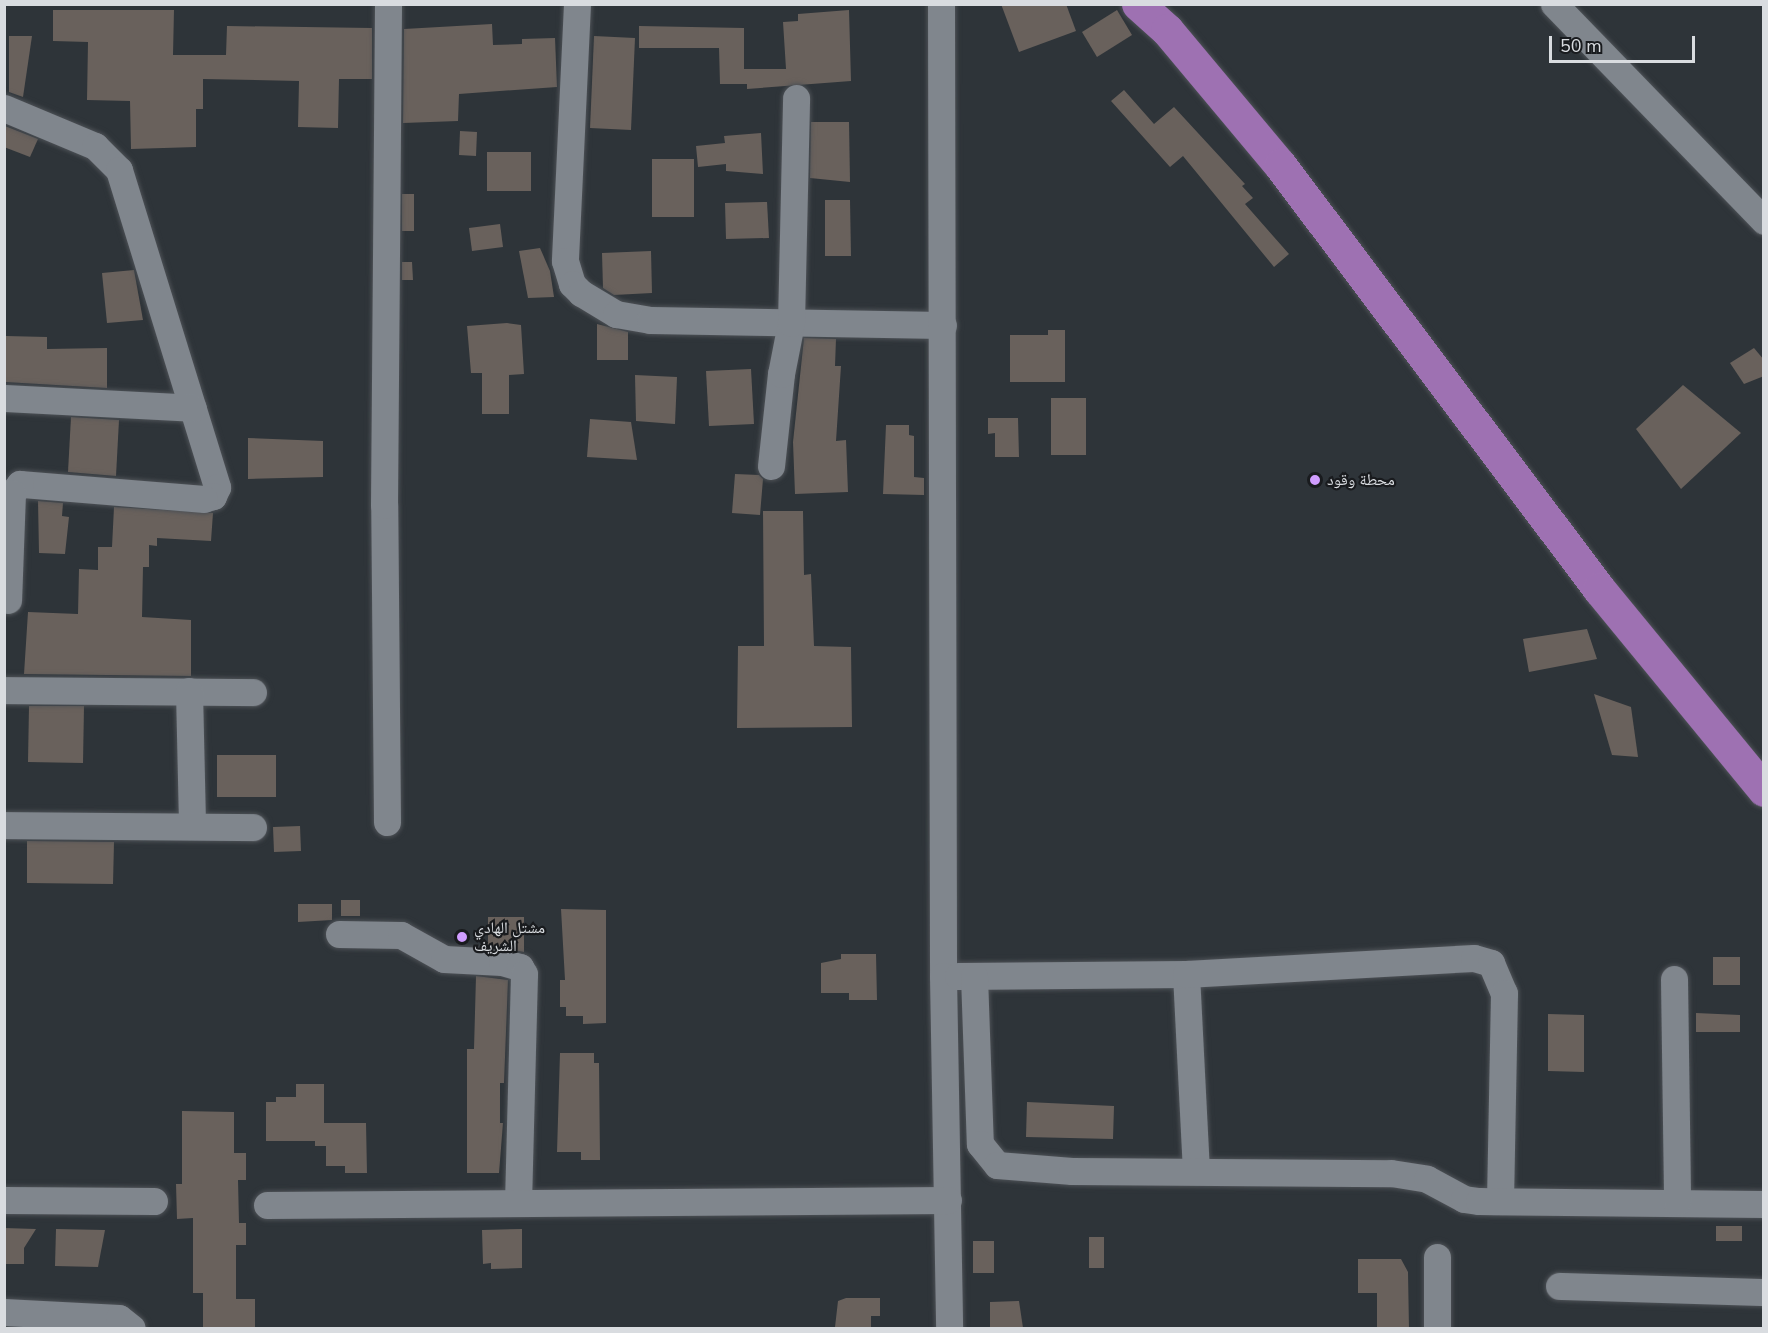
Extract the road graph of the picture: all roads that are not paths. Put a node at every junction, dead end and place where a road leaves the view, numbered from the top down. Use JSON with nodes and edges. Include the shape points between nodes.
{"nodes":[{"id":1,"x":388,"y":4,"type":"edge"},
{"id":2,"x":577,"y":4,"type":"edge"},
{"id":3,"x":941,"y":4,"type":"edge"},
{"id":4,"x":1138,"y":4,"type":"edge"},
{"id":5,"x":1554,"y":4,"type":"edge"},
{"id":6,"x":1163,"y":17,"type":"edge"},
{"id":7,"x":796,"y":98,"type":"dead end"},
{"id":8,"x":4,"y":108,"type":"edge"},
{"id":9,"x":1764,"y":221,"type":"edge"},
{"id":10,"x":791,"y":323,"type":"junction"},
{"id":11,"x":943,"y":326,"type":"junction"},
{"id":12,"x":4,"y":398,"type":"edge"},
{"id":13,"x":193,"y":408,"type":"junction"},
{"id":14,"x":771,"y":466,"type":"dead end"},
{"id":15,"x":8,"y":600,"type":"dead end"},
{"id":16,"x":4,"y":690,"type":"edge"},
{"id":17,"x":189,"y":691,"type":"junction"},
{"id":18,"x":253,"y":692,"type":"dead end"},
{"id":19,"x":1764,"y":790,"type":"edge"},
{"id":20,"x":387,"y":822,"type":"dead end"},
{"id":21,"x":4,"y":825,"type":"edge"},
{"id":22,"x":192,"y":826,"type":"junction"},
{"id":23,"x":253,"y":827,"type":"dead end"},
{"id":24,"x":339,"y":934,"type":"dead end"},
{"id":25,"x":1186,"y":974,"type":"junction"},
{"id":26,"x":943,"y":976,"type":"junction"},
{"id":27,"x":974,"y":976,"type":"junction"},
{"id":28,"x":1674,"y":979,"type":"dead end"},
{"id":29,"x":1196,"y":1171,"type":"junction"},
{"id":30,"x":4,"y":1200,"type":"edge"},
{"id":31,"x":948,"y":1200,"type":"junction"},
{"id":32,"x":154,"y":1201,"type":"dead end"},
{"id":33,"x":1500,"y":1201,"type":"junction"},
{"id":34,"x":518,"y":1202,"type":"junction"},
{"id":35,"x":1677,"y":1202,"type":"junction"},
{"id":36,"x":1764,"y":1204,"type":"edge"},
{"id":37,"x":267,"y":1206,"type":"dead end"},
{"id":38,"x":1437,"y":1257,"type":"dead end"},
{"id":39,"x":1558,"y":1286,"type":"dead end"},
{"id":40,"x":1764,"y":1292,"type":"edge"},
{"id":41,"x":4,"y":1312,"type":"edge"},
{"id":42,"x":132,"y":1329,"type":"edge"},
{"id":43,"x":949,"y":1329,"type":"edge"},
{"id":44,"x":1437,"y":1329,"type":"edge"}],
"edges":[{"from":1,"to":20,"type":"street","via":[[384,505]]},
{"from":2,"to":10,"type":"street","via":[[565,261],[572,284],[593,302],[632,317]]},
{"from":3,"to":11,"type":"street"},
{"from":4,"to":6,"type":"main road"},
{"from":5,"to":9,"type":"street"},
{"from":6,"to":19,"type":"main road","via":[[1280,165],[1599,589]]},
{"from":7,"to":10,"type":"street"},
{"from":8,"to":13,"type":"street","via":[[95,146],[114,163],[122,178]]},
{"from":10,"to":11,"type":"street"},
{"from":10,"to":14,"type":"street"},
{"from":11,"to":26,"type":"street"},
{"from":12,"to":13,"type":"street"},
{"from":13,"to":15,"type":"street","via":[[217,482],[213,496],[204,499],[20,484],[12,493]]},
{"from":16,"to":17,"type":"street"},
{"from":17,"to":18,"type":"street"},
{"from":17,"to":22,"type":"street"},
{"from":21,"to":22,"type":"street"},
{"from":22,"to":23,"type":"street"},
{"from":24,"to":34,"type":"street","via":[[401,935],[444,959],[502,962],[520,968],[524,974]]},
{"from":25,"to":27,"type":"street"},
{"from":25,"to":29,"type":"street"},
{"from":25,"to":33,"type":"street","via":[[1474,958],[1491,963],[1504,993]]},
{"from":26,"to":27,"type":"street"},
{"from":26,"to":31,"type":"street"},
{"from":27,"to":29,"type":"street","via":[[980,1144],[997,1165],[1072,1171]]},
{"from":28,"to":35,"type":"street"},
{"from":29,"to":33,"type":"street","via":[[1391,1173],[1427,1179],[1464,1199]]},
{"from":30,"to":32,"type":"street"},
{"from":31,"to":34,"type":"street"},
{"from":31,"to":43,"type":"street"},
{"from":33,"to":35,"type":"street"},
{"from":34,"to":37,"type":"street"},
{"from":35,"to":36,"type":"street"},
{"from":38,"to":44,"type":"street"},
{"from":39,"to":40,"type":"street"},
{"from":41,"to":42,"type":"street","via":[[119,1318]]}]}
